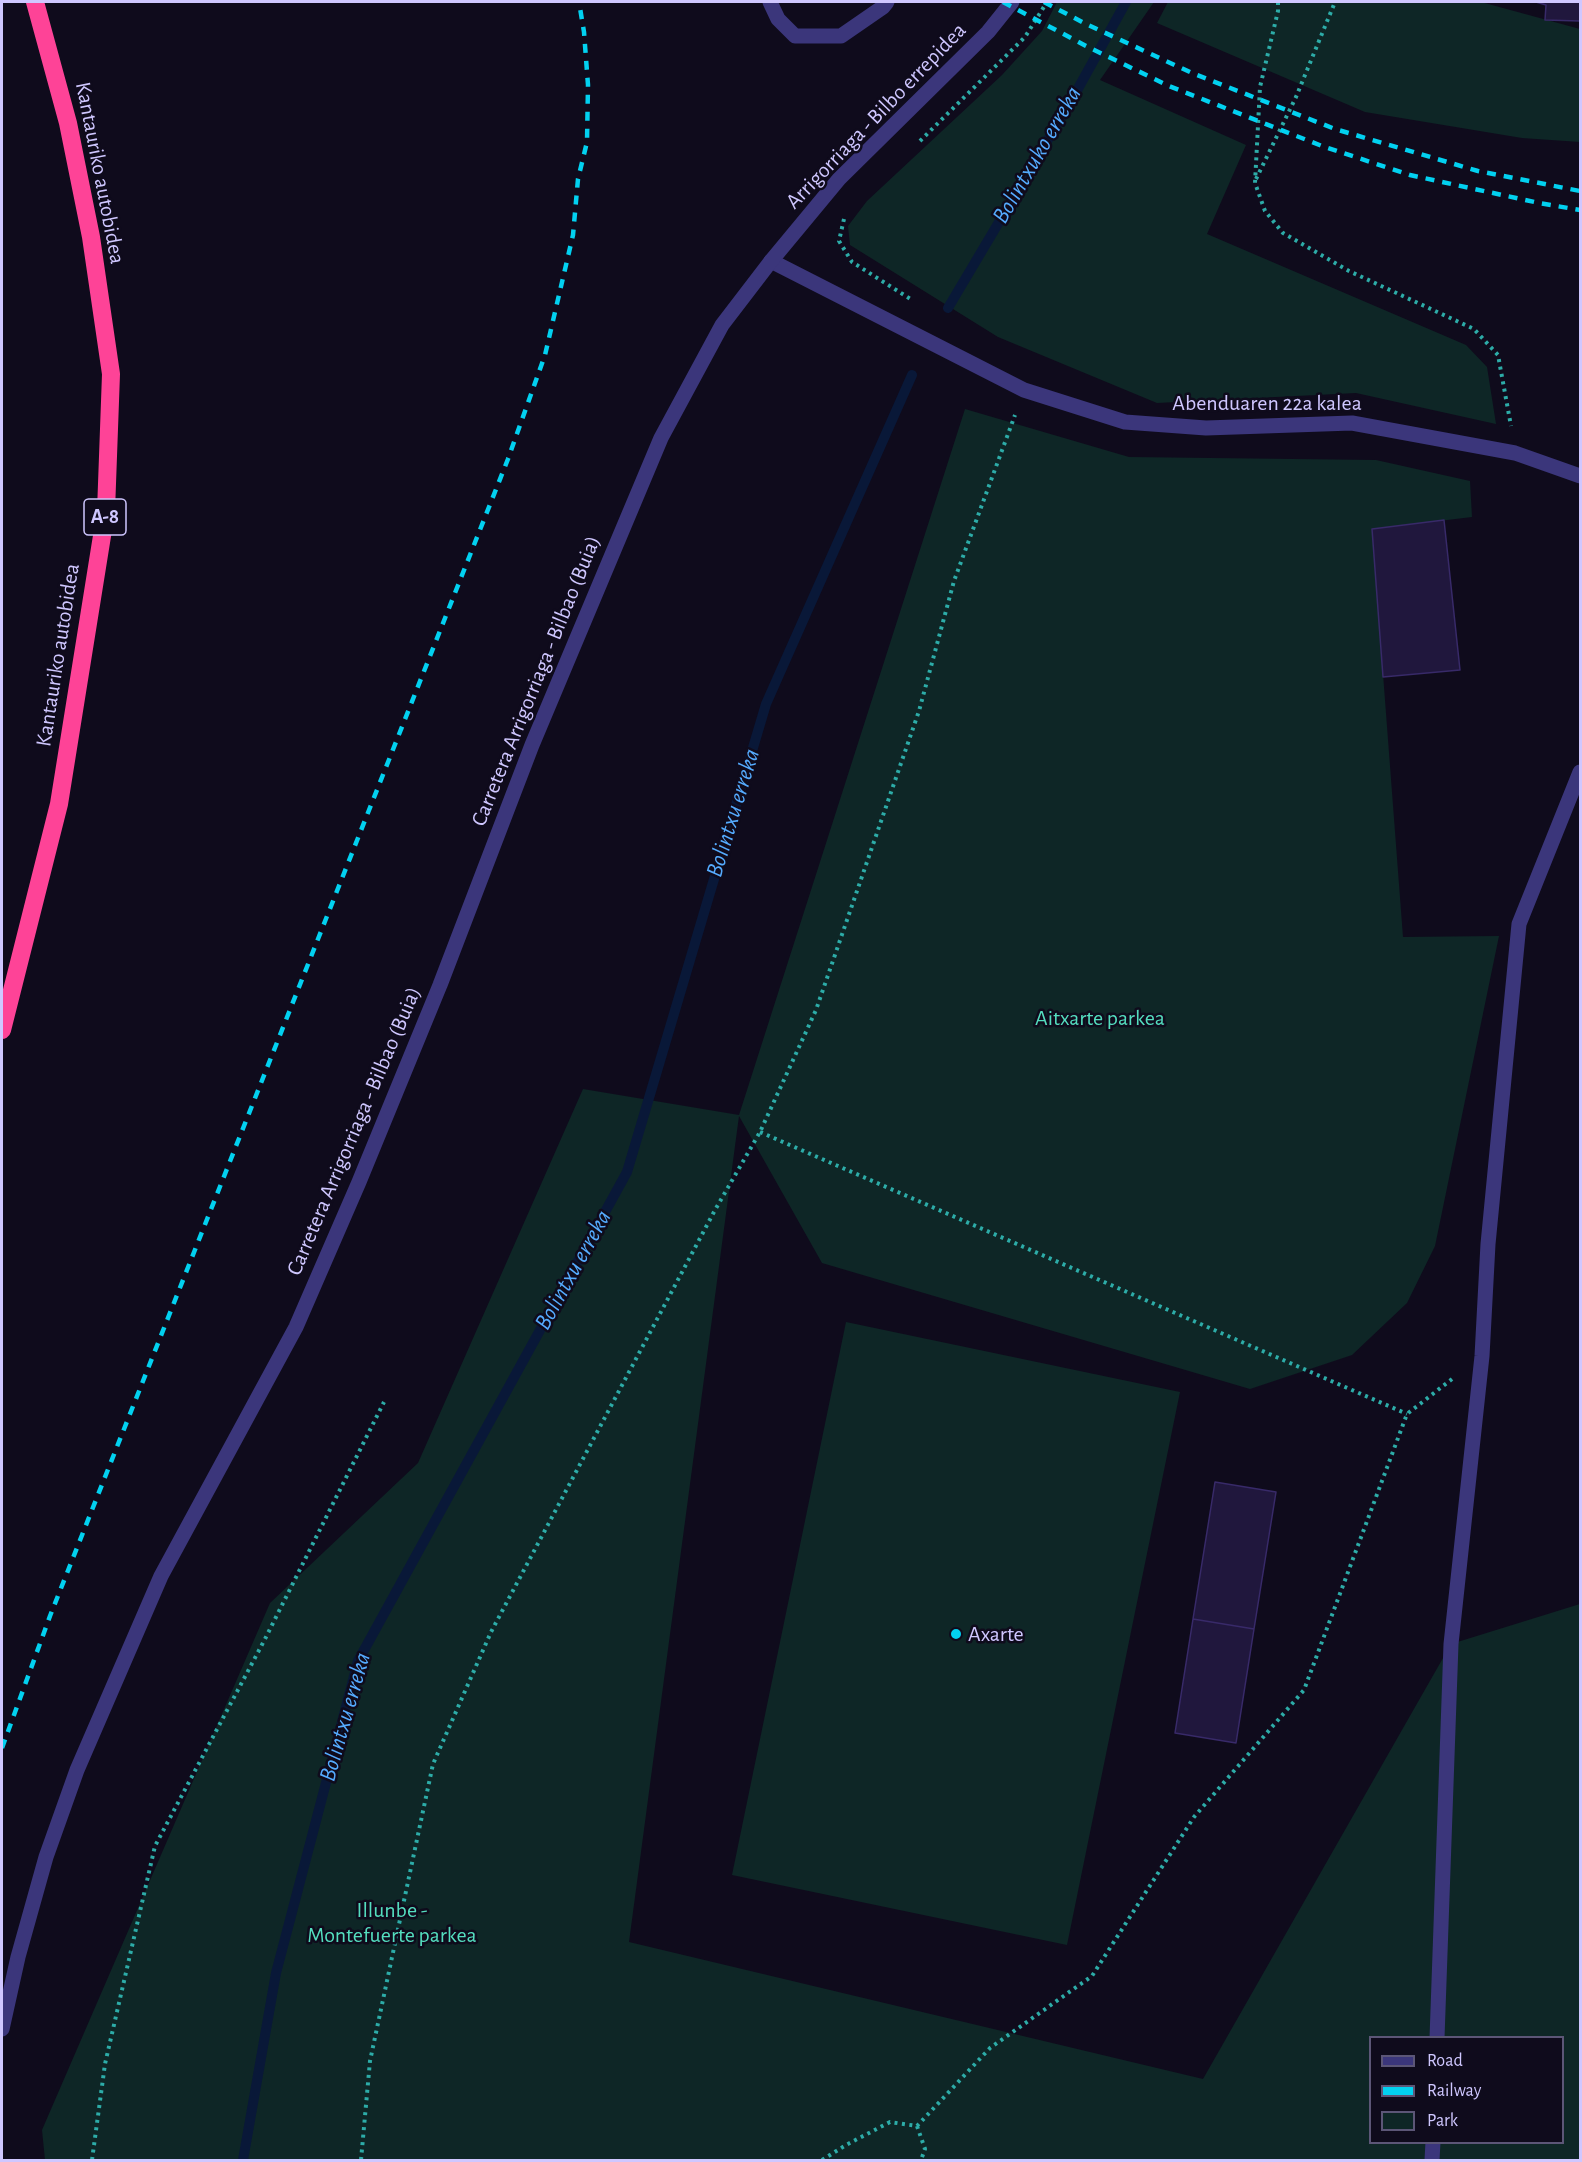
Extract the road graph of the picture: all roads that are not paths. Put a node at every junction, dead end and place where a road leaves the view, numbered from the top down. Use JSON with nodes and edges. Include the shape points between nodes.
{"nodes":[{"id":1,"x":35,"y":2,"type":"edge"},
{"id":2,"x":770,"y":2,"type":"edge"},
{"id":3,"x":886,"y":2,"type":"edge"},
{"id":4,"x":1012,"y":2,"type":"edge"},
{"id":5,"x":771,"y":261,"type":"junction"},
{"id":6,"x":1581,"y":476,"type":"edge"},
{"id":7,"x":1581,"y":772,"type":"edge"},
{"id":8,"x":2,"y":1030,"type":"edge"},
{"id":9,"x":2,"y":2029,"type":"edge"},
{"id":10,"x":1437,"y":2036,"type":"edge"},
{"id":11,"x":1433,"y":2144,"type":"edge"},
{"id":12,"x":1432,"y":2160,"type":"edge"}],
"edges":[{"from":1,"to":8,"type":"highway","name":"Kantauriko autobidea","number":"A-8","via":[[71,134],[111,374],[106,511],[59,804]]},
{"from":2,"to":3,"type":"street","via":[[778,20],[795,36],[841,36]]},
{"from":4,"to":5,"type":"street","name":"Arrigorriaga - Bilbo errepidea","via":[[988,32],[839,179]]},
{"from":5,"to":6,"type":"street","name":"Abenduaren 22a kalea","via":[[1024,390],[1125,422],[1206,428],[1352,423],[1515,453]]},
{"from":5,"to":9,"type":"street","name":"Carretera Arrigorriaga - Bilbao (Buia)","via":[[722,325],[661,438],[532,745],[440,985],[296,1327],[147,1608],[77,1770],[46,1857]]},
{"from":7,"to":10,"type":"street","via":[[1519,924],[1488,1244],[1482,1356],[1451,1644]]},
{"from":11,"to":12,"type":"street"}]}
